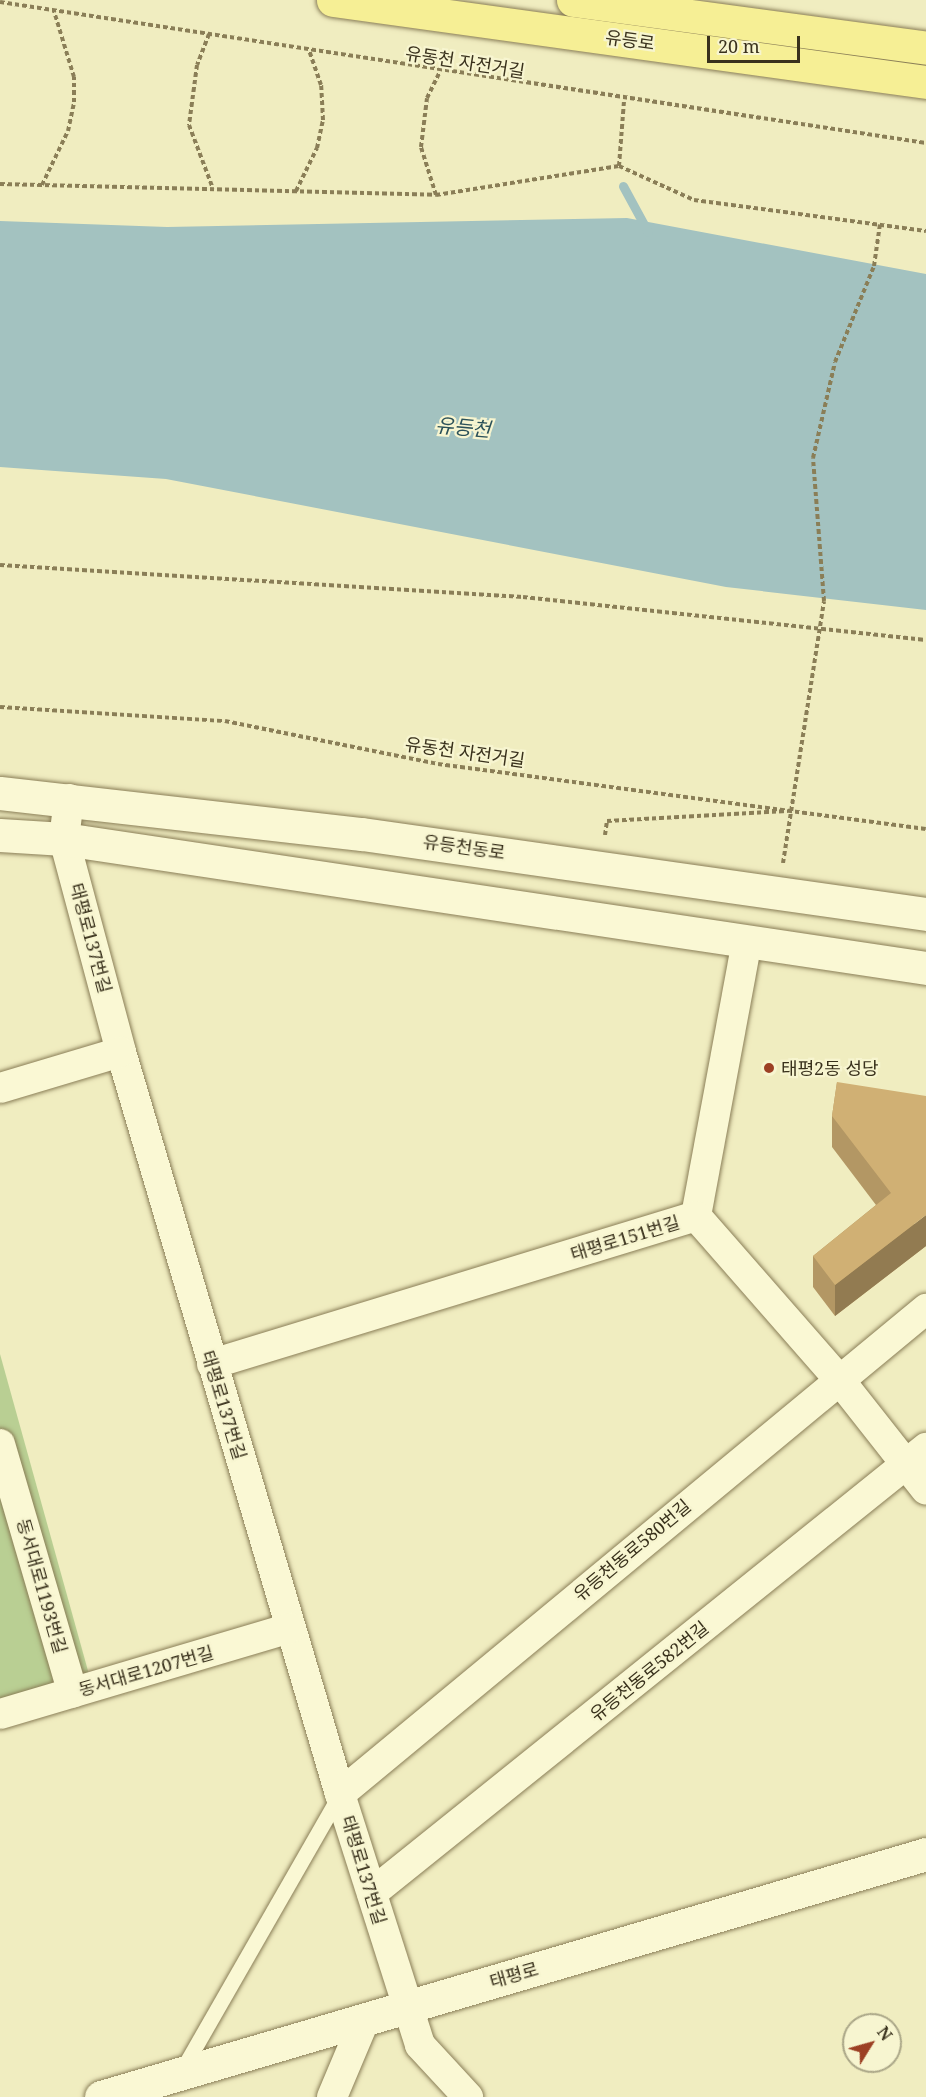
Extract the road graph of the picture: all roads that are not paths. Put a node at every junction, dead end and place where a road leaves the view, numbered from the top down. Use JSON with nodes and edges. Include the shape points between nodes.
{"nodes":[{"id":1,"x":333,"y":0,"type":"edge"},
{"id":2,"x":573,"y":0,"type":"edge"},
{"id":3,"x":676,"y":6,"type":"edge"},
{"id":4,"x":670,"y":46,"type":"junction"},
{"id":5,"x":926,"y":48,"type":"edge"},
{"id":6,"x":926,"y":82,"type":"edge"},
{"id":7,"x":0,"y":793,"type":"edge"},
{"id":8,"x":69,"y":799,"type":"junction"},
{"id":9,"x":0,"y":835,"type":"edge"},
{"id":10,"x":64,"y":839,"type":"junction"},
{"id":11,"x":926,"y":914,"type":"edge"},
{"id":12,"x":746,"y":945,"type":"junction"},
{"id":13,"x":926,"y":968,"type":"edge"},
{"id":14,"x":121,"y":1052,"type":"junction"},
{"id":15,"x":0,"y":1088,"type":"edge"},
{"id":16,"x":696,"y":1216,"type":"junction"},
{"id":17,"x":926,"y":1309,"type":"edge"},
{"id":18,"x":212,"y":1364,"type":"junction"},
{"id":19,"x":838,"y":1378,"type":"junction"},
{"id":20,"x":0,"y":1444,"type":"edge"},
{"id":21,"x":917,"y":1456,"type":"edge"},
{"id":22,"x":926,"y":1490,"type":"edge"},
{"id":23,"x":291,"y":1628,"type":"junction"},
{"id":24,"x":73,"y":1693,"type":"junction"},
{"id":25,"x":0,"y":1714,"type":"edge"},
{"id":26,"x":340,"y":1794,"type":"junction"},
{"id":27,"x":926,"y":1854,"type":"edge"},
{"id":28,"x":372,"y":1893,"type":"junction"},
{"id":29,"x":406,"y":2007,"type":"junction"},
{"id":30,"x":365,"y":2019,"type":"junction"},
{"id":31,"x":163,"y":2084,"type":"edge"},
{"id":32,"x":101,"y":2097,"type":"edge"},
{"id":33,"x":332,"y":2097,"type":"edge"},
{"id":34,"x":468,"y":2097,"type":"edge"}],
"edges":[{"from":1,"to":4,"type":"main road","name":"유등로"},
{"from":2,"to":3,"type":"main road","name":"유등로"},
{"from":3,"to":4,"type":"main road"},
{"from":3,"to":5,"type":"main road","name":"유등로"},
{"from":4,"to":6,"type":"main road","name":"유등로"},
{"from":7,"to":8,"type":"main road","name":"유등천동로"},
{"from":8,"to":10,"type":"street","name":"태평로137번길"},
{"from":8,"to":11,"type":"main road","name":"유등천동로","via":[[678,876]]},
{"from":9,"to":10,"type":"main road"},
{"from":10,"to":12,"type":"main road"},
{"from":10,"to":14,"type":"street","name":"태평로137번길"},
{"from":12,"to":13,"type":"main road"},
{"from":12,"to":16,"type":"street"},
{"from":14,"to":15,"type":"street"},
{"from":14,"to":18,"type":"street","name":"태평로137번길"},
{"from":16,"to":18,"type":"street","name":"태평로151번길"},
{"from":16,"to":19,"type":"street","name":"태평로151번길"},
{"from":17,"to":19,"type":"street","name":"유등천동로580번길"},
{"from":18,"to":23,"type":"street","name":"태평로137번길"},
{"from":19,"to":21,"type":"street","name":"태평로151번길"},
{"from":19,"to":26,"type":"street","name":"유등천동로580번길"},
{"from":20,"to":24,"type":"street","name":"동서대로1193번길"},
{"from":21,"to":22,"type":"street","name":"태평로151번길"},
{"from":21,"to":28,"type":"street","name":"유등천동로582번길"},
{"from":23,"to":24,"type":"street","name":"동서대로1207번길"},
{"from":23,"to":26,"type":"street","name":"태평로137번길"},
{"from":24,"to":25,"type":"street","name":"동서대로1207번길"},
{"from":26,"to":28,"type":"street","name":"태평로137번길"},
{"from":26,"to":31,"type":"lane"},
{"from":27,"to":29,"type":"main road","name":"태평로"},
{"from":28,"to":29,"type":"street","name":"태평로137번길"},
{"from":29,"to":30,"type":"main road","name":"태평로"},
{"from":29,"to":34,"type":"street","name":"태평로137번길","via":[[420,2045]]},
{"from":30,"to":31,"type":"main road","name":"태평로"},
{"from":30,"to":33,"type":"street"},
{"from":31,"to":32,"type":"main road","name":"태평로"}]}
